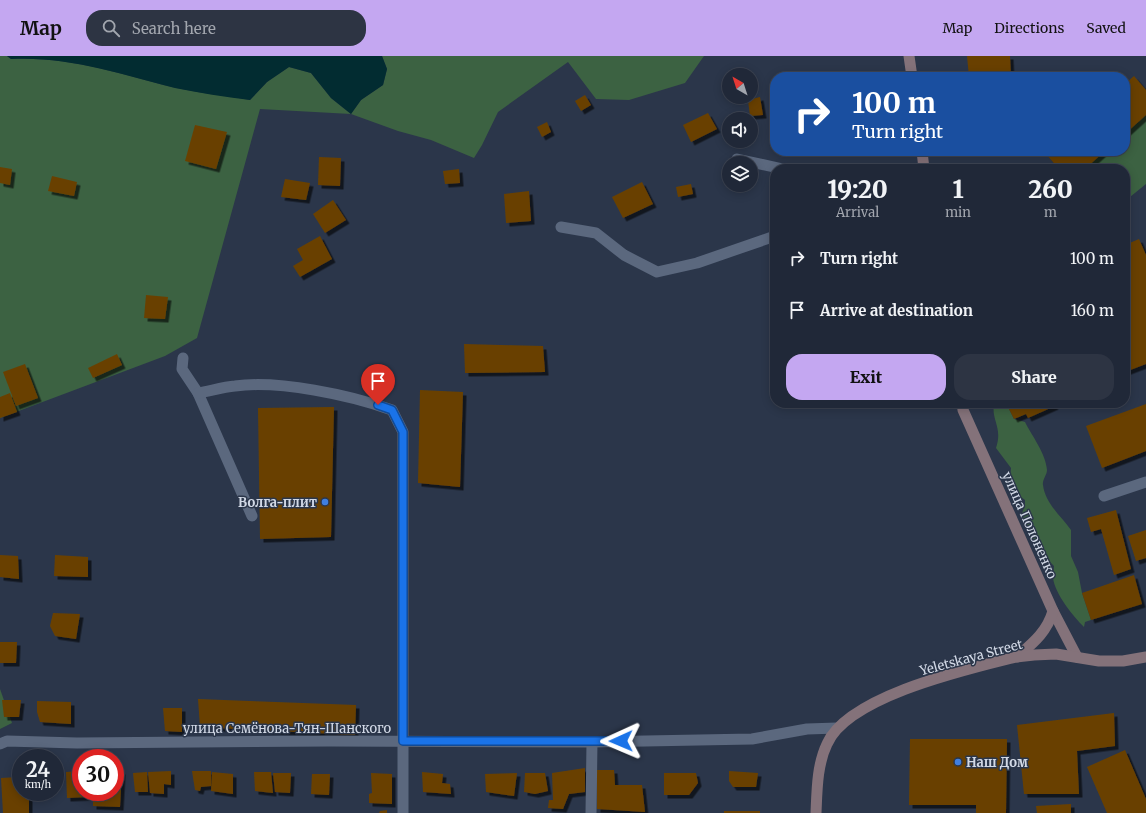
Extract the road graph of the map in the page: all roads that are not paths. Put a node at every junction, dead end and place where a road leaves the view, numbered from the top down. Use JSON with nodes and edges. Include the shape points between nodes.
{"nodes":[{"id":1,"x":910,"y":56,"type":"edge"},
{"id":2,"x":912,"y":72,"type":"edge"},
{"id":3,"x":758,"y":164,"type":"edge"},
{"id":4,"x":770,"y":166,"type":"edge"},
{"id":5,"x":561,"y":227,"type":"dead end"},
{"id":6,"x":770,"y":238,"type":"edge"},
{"id":7,"x":183,"y":358,"type":"dead end"},
{"id":8,"x":198,"y":394,"type":"junction"},
{"id":9,"x":963,"y":408,"type":"edge"},
{"id":10,"x":1146,"y":482,"type":"edge"},
{"id":11,"x":1104,"y":496,"type":"dead end"},
{"id":12,"x":252,"y":516,"type":"dead end"},
{"id":13,"x":1053,"y":611,"type":"junction"},
{"id":14,"x":1016,"y":657,"type":"junction"},
{"id":15,"x":1146,"y":657,"type":"edge"},
{"id":16,"x":1077,"y":658,"type":"junction"},
{"id":17,"x":837,"y":728,"type":"junction"},
{"id":18,"x":403,"y":741,"type":"junction"},
{"id":19,"x":592,"y":742,"type":"junction"},
{"id":20,"x":0,"y":744,"type":"edge"},
{"id":21,"x":403,"y":813,"type":"edge"},
{"id":22,"x":591,"y":813,"type":"edge"},
{"id":23,"x":816,"y":813,"type":"edge"}],
"edges":[{"from":1,"to":2,"type":"main road"},
{"from":3,"to":4,"type":"street"},
{"from":5,"to":6,"type":"street","via":[[596,233],[624,255],[657,272],[697,263]]},
{"from":7,"to":8,"type":"street","via":[[182,369]]},
{"from":8,"to":12,"type":"street"},
{"from":8,"to":18,"type":"street","via":[[236,386],[284,386],[364,400],[392,410],[403,432]]},
{"from":9,"to":13,"type":"main road","name":"улица Полоненко"},
{"from":10,"to":11,"type":"street"},
{"from":13,"to":14,"type":"main road","via":[[1050,623],[1041,636]]},
{"from":13,"to":16,"type":"main road","name":"улица Полоненко"},
{"from":14,"to":16,"type":"main road","name":"Yeletskaya Street","via":[[1056,654]]},
{"from":14,"to":17,"type":"main road","name":"Yeletskaya Street","via":[[909,688],[870,704],[852,714]]},
{"from":15,"to":16,"type":"main road","name":"Yeletskaya Street","via":[[1107,661]]},
{"from":17,"to":19,"type":"street","name":"улица Семёнова-Тян-Шанского","via":[[807,729],[752,739]]},
{"from":17,"to":23,"type":"main road","name":"Yeletskaya Street","via":[[827,743],[820,764]]},
{"from":18,"to":19,"type":"street","name":"улица Семёнова-Тян-Шанского"},
{"from":18,"to":20,"type":"street","name":"улица Семёнова-Тян-Шанского","via":[[7,741]]},
{"from":18,"to":21,"type":"street"},
{"from":19,"to":22,"type":"street"}]}
